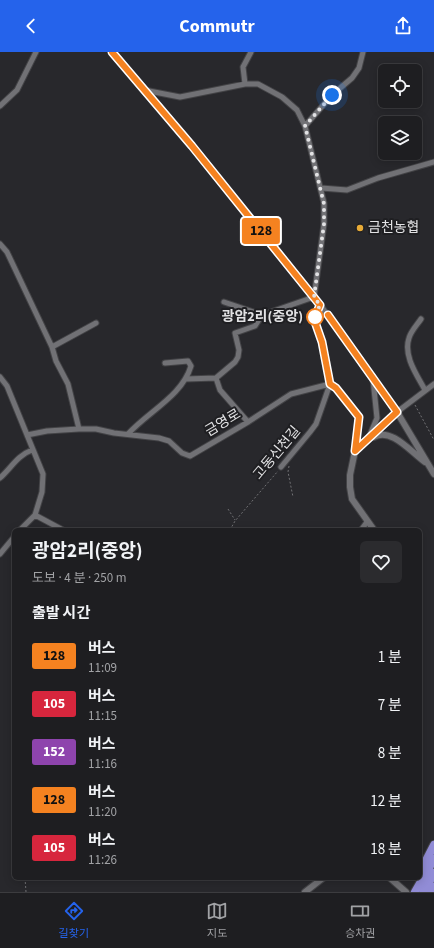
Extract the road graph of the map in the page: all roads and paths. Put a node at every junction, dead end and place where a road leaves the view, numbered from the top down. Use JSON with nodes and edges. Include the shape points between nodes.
{"nodes":[{"id":1,"x":36,"y":52,"type":"edge"},
{"id":2,"x":112,"y":52,"type":"edge"},
{"id":3,"x":251,"y":52,"type":"edge"},
{"id":4,"x":363,"y":52,"type":"edge"},
{"id":5,"x":245,"y":84,"type":"junction"},
{"id":6,"x":143,"y":90,"type":"junction"},
{"id":7,"x":0,"y":106,"type":"edge"},
{"id":8,"x":305,"y":126,"type":"junction"},
{"id":9,"x":434,"y":162,"type":"edge"},
{"id":10,"x":321,"y":188,"type":"junction"},
{"id":11,"x":0,"y":244,"type":"edge"},
{"id":12,"x":314,"y":297,"type":"junction"},
{"id":13,"x":224,"y":302,"type":"dead end"},
{"id":14,"x":320,"y":305,"type":"junction"},
{"id":15,"x":262,"y":315,"type":"junction"},
{"id":16,"x":421,"y":319,"type":"dead end"},
{"id":17,"x":96,"y":323,"type":"dead end"},
{"id":18,"x":52,"y":347,"type":"junction"},
{"id":19,"x":165,"y":363,"type":"dead end"},
{"id":20,"x":0,"y":377,"type":"edge"},
{"id":21,"x":216,"y":378,"type":"junction"},
{"id":22,"x":373,"y":378,"type":"junction"},
{"id":23,"x":186,"y":379,"type":"junction"},
{"id":24,"x":330,"y":384,"type":"junction"},
{"id":25,"x":434,"y":384,"type":"edge"},
{"id":26,"x":425,"y":390,"type":"junction"},
{"id":27,"x":413,"y":401,"type":"junction"},
{"id":28,"x":397,"y":412,"type":"junction"},
{"id":29,"x":248,"y":422,"type":"junction"},
{"id":30,"x":79,"y":429,"type":"junction"},
{"id":31,"x":128,"y":434,"type":"junction"},
{"id":32,"x":27,"y":435,"type":"junction"},
{"id":33,"x":367,"y":440,"type":"junction"},
{"id":34,"x":434,"y":440,"type":"edge"},
{"id":35,"x":32,"y":450,"type":"junction"},
{"id":36,"x":355,"y":451,"type":"junction"},
{"id":37,"x":426,"y":463,"type":"junction"},
{"id":38,"x":281,"y":467,"type":"joint"},
{"id":39,"x":434,"y":474,"type":"edge"},
{"id":40,"x":289,"y":477,"type":"dead end"},
{"id":41,"x":0,"y":478,"type":"edge"},
{"id":42,"x":293,"y":497,"type":"dead end"},
{"id":43,"x":228,"y":509,"type":"dead end"},
{"id":44,"x":35,"y":515,"type":"junction"},
{"id":45,"x":235,"y":521,"type":"junction"},
{"id":46,"x":367,"y":522,"type":"junction"},
{"id":47,"x":22,"y":528,"type":"edge"},
{"id":48,"x":59,"y":528,"type":"edge"},
{"id":49,"x":231,"y":528,"type":"edge"},
{"id":50,"x":362,"y":528,"type":"edge"},
{"id":51,"x":372,"y":528,"type":"edge"},
{"id":52,"x":12,"y":539,"type":"edge"},
{"id":53,"x":0,"y":554,"type":"edge"},
{"id":54,"x":434,"y":844,"type":"edge"},
{"id":55,"x":434,"y":859,"type":"edge"},
{"id":56,"x":434,"y":873,"type":"edge"},
{"id":57,"x":25,"y":880,"type":"edge"},
{"id":58,"x":320,"y":880,"type":"edge"},
{"id":59,"x":392,"y":880,"type":"edge"},
{"id":60,"x":424,"y":883,"type":"edge"},
{"id":61,"x":26,"y":892,"type":"edge"},
{"id":62,"x":305,"y":892,"type":"edge"},
{"id":63,"x":406,"y":892,"type":"edge"},
{"id":64,"x":409,"y":892,"type":"edge"},
{"id":65,"x":415,"y":892,"type":"edge"}],
"edges":[{"from":1,"to":7,"type":"street","via":[[17,90]]},
{"from":2,"to":6,"type":"street"},
{"from":3,"to":5,"type":"street","via":[[243,67]]},
{"from":4,"to":8,"type":"street","via":[[360,68]]},
{"from":5,"to":6,"type":"street","via":[[180,97]]},
{"from":5,"to":8,"type":"street","via":[[258,84],[282,97],[297,110]]},
{"from":6,"to":12,"type":"street"},
{"from":8,"to":10,"type":"street"},
{"from":9,"to":10,"type":"street","via":[[347,190]]},
{"from":10,"to":12,"type":"street","via":[[324,224]]},
{"from":11,"to":18,"type":"street","via":[[7,252]]},
{"from":12,"to":14,"type":"street"},
{"from":12,"to":15,"type":"street"},
{"from":13,"to":15,"type":"street"},
{"from":14,"to":22,"type":"street"},
{"from":14,"to":24,"type":"street","via":[[314,319],[322,342]]},
{"from":15,"to":21,"type":"street","via":[[255,326],[235,333],[238,358]]},
{"from":16,"to":26,"type":"street","via":[[409,336],[408,350]]},
{"from":17,"to":18,"type":"street"},
{"from":18,"to":30,"type":"street","via":[[68,384]]},
{"from":19,"to":23,"type":"street","via":[[190,362]]},
{"from":20,"to":32,"type":"street","via":[[7,386]]},
{"from":21,"to":23,"type":"street"},
{"from":21,"to":29,"type":"street","via":[[220,390]]},
{"from":22,"to":28,"type":"street"},
{"from":22,"to":33,"type":"street","via":[[377,418]]},
{"from":23,"to":31,"type":"street","via":[[168,399]]},
{"from":24,"to":29,"type":"street","name":"금영로","via":[[291,394]]},
{"from":24,"to":36,"type":"street","via":[[359,417]]},
{"from":24,"to":38,"type":"street","name":"고동신천길","via":[[316,424]]},
{"from":25,"to":26,"type":"street"},
{"from":26,"to":27,"type":"street"},
{"from":27,"to":28,"type":"street"},
{"from":27,"to":34,"type":"path"},
{"from":28,"to":33,"type":"street"},
{"from":28,"to":37,"type":"street"},
{"from":29,"to":31,"type":"street","name":"금영로","via":[[190,456],[182,453],[169,441]]},
{"from":30,"to":31,"type":"street"},
{"from":30,"to":32,"type":"street"},
{"from":32,"to":35,"type":"street"},
{"from":33,"to":36,"type":"street"},
{"from":33,"to":37,"type":"street","via":[[383,433],[391,436]]},
{"from":35,"to":41,"type":"street","via":[[19,456]]},
{"from":35,"to":44,"type":"street","via":[[43,474],[42,492]]},
{"from":36,"to":46,"type":"street","via":[[350,487],[352,499]]},
{"from":37,"to":39,"type":"street"},
{"from":38,"to":45,"type":"path","name":"고동신천길"},
{"from":40,"to":42,"type":"path"},
{"from":43,"to":45,"type":"path"},
{"from":44,"to":47,"type":"street"},
{"from":44,"to":48,"type":"street"},
{"from":45,"to":49,"type":"path","name":"고동신천길"},
{"from":46,"to":50,"type":"street"},
{"from":46,"to":51,"type":"street"},
{"from":52,"to":53,"type":"street"},
{"from":54,"to":60,"type":"highway"},
{"from":55,"to":60,"type":"highway"},
{"from":56,"to":60,"type":"highway"},
{"from":57,"to":61,"type":"path"},
{"from":58,"to":62,"type":"street"},
{"from":59,"to":63,"type":"street"},
{"from":60,"to":64,"type":"highway"},
{"from":60,"to":65,"type":"highway"}]}
